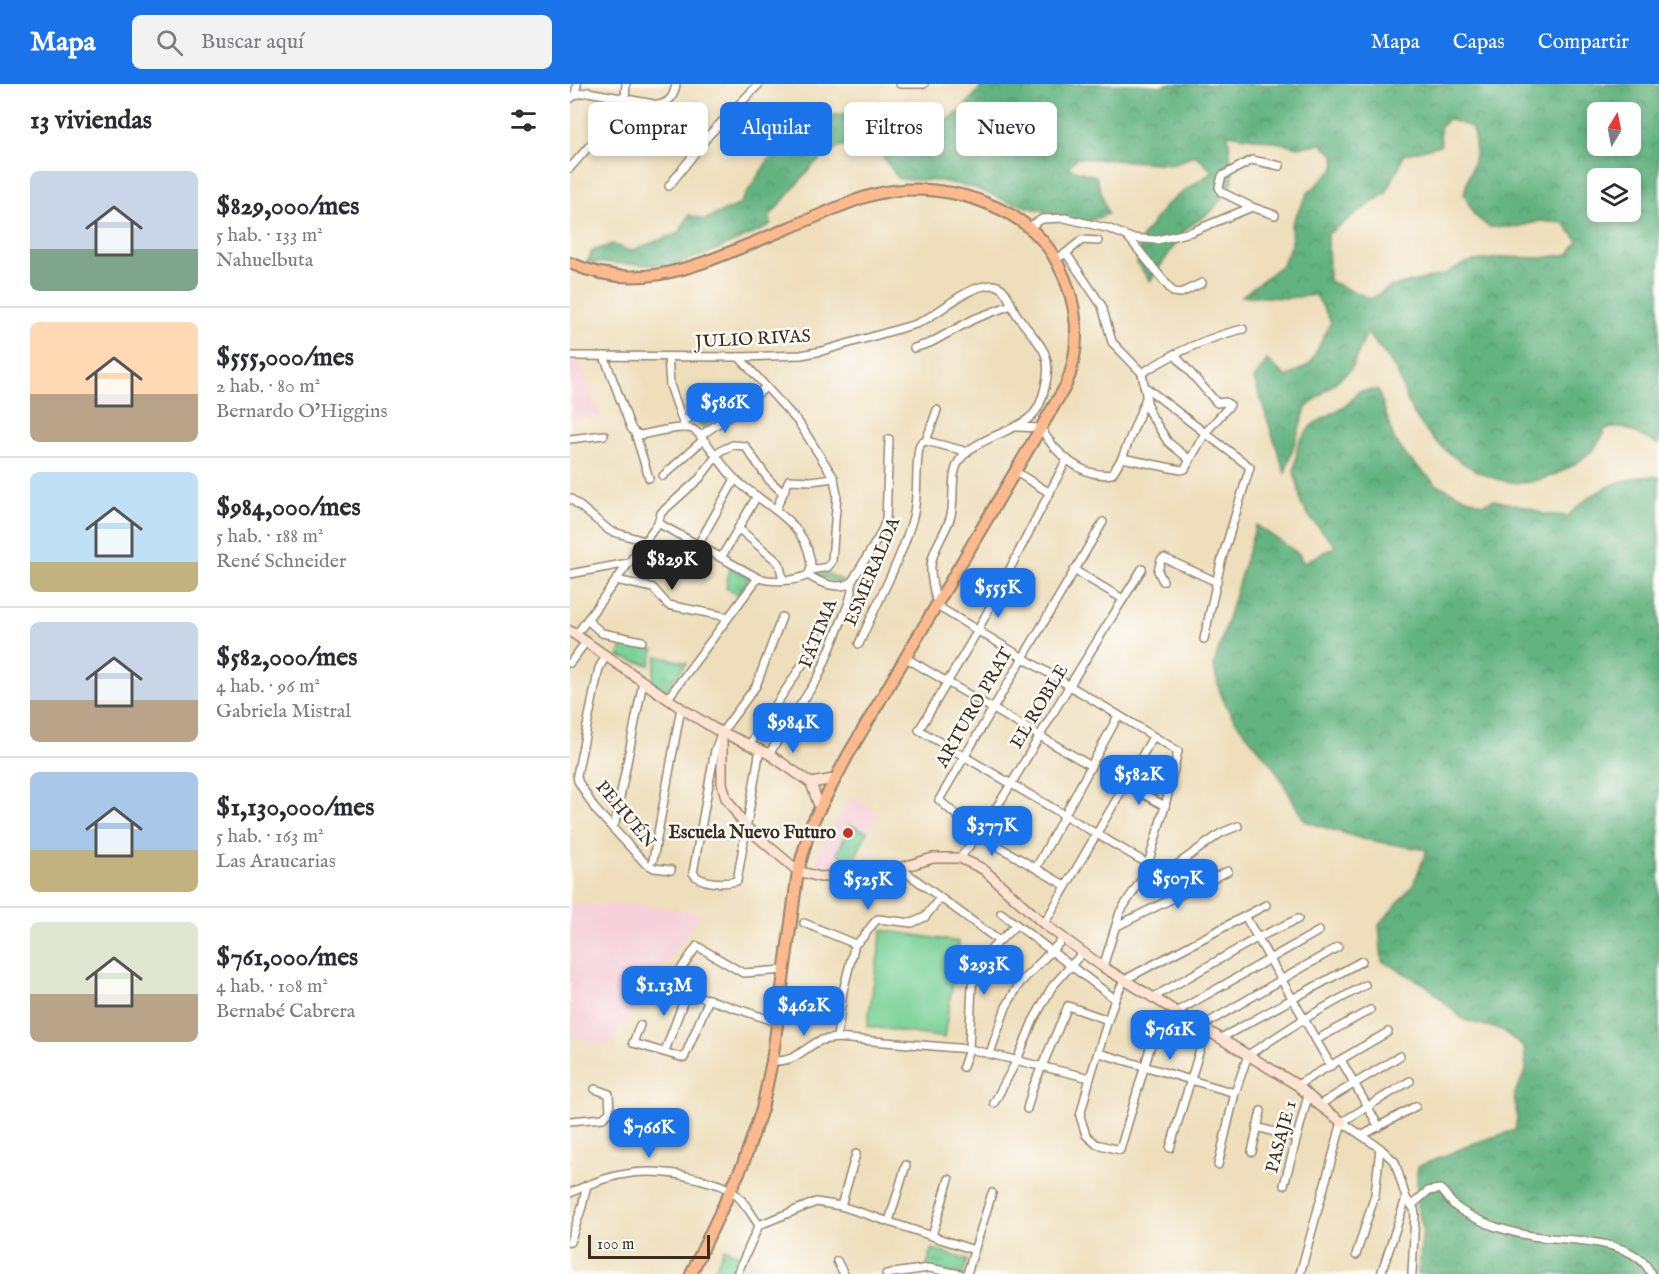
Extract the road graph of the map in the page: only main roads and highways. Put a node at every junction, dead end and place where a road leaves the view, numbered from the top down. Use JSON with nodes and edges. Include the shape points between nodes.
{"nodes":[{"id":1,"x":570,"y":263,"type":"edge"},
{"id":2,"x":691,"y":1274,"type":"edge"}],
"edges":[{"from":1,"to":2,"type":"main road","via":[[614,276],[668,274],[851,202],[891,191],[929,190],[968,196],[1029,227],[1056,259],[1076,323],[1069,379],[834,779],[807,835],[758,1122]]}]}
